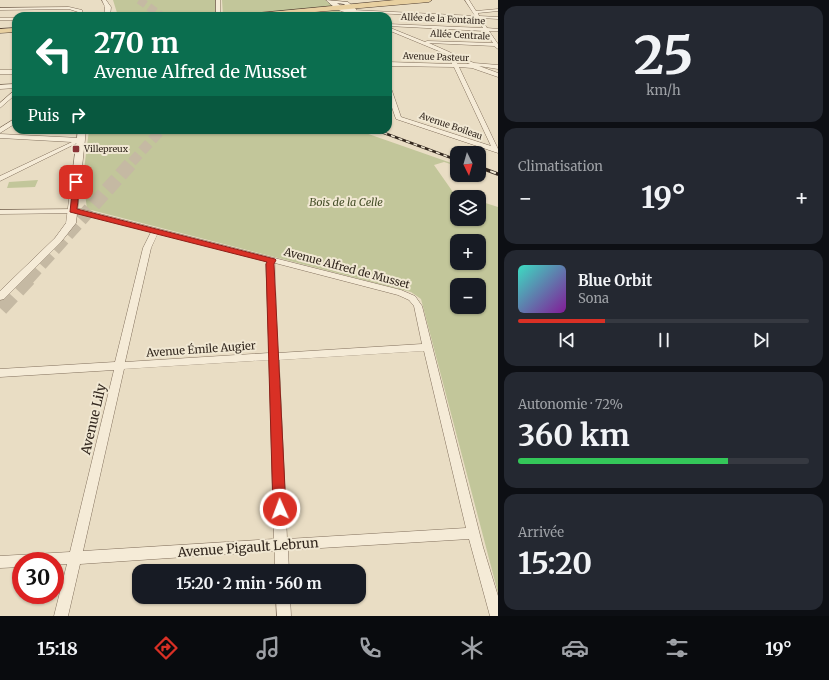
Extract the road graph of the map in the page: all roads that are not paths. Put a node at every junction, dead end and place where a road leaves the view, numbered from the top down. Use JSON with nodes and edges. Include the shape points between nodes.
{"nodes":[{"id":1,"x":104,"y":0,"type":"edge"},
{"id":2,"x":218,"y":0,"type":"edge"},
{"id":3,"x":329,"y":0,"type":"edge"},
{"id":4,"x":415,"y":0,"type":"edge"},
{"id":5,"x":429,"y":0,"type":"edge"},
{"id":6,"x":467,"y":0,"type":"edge"},
{"id":7,"x":346,"y":7,"type":"junction"},
{"id":8,"x":0,"y":9,"type":"edge"},
{"id":9,"x":498,"y":10,"type":"edge"},
{"id":10,"x":80,"y":12,"type":"edge"},
{"id":11,"x":107,"y":12,"type":"edge"},
{"id":12,"x":218,"y":12,"type":"edge"},
{"id":13,"x":292,"y":12,"type":"edge"},
{"id":14,"x":300,"y":12,"type":"edge"},
{"id":15,"x":354,"y":12,"type":"edge"},
{"id":16,"x":477,"y":15,"type":"junction"},
{"id":17,"x":498,"y":18,"type":"edge"},
{"id":18,"x":0,"y":19,"type":"edge"},
{"id":19,"x":12,"y":19,"type":"edge"},
{"id":20,"x":392,"y":24,"type":"edge"},
{"id":21,"x":12,"y":30,"type":"edge"},
{"id":22,"x":392,"y":30,"type":"edge"},
{"id":23,"x":486,"y":30,"type":"junction"},
{"id":24,"x":498,"y":30,"type":"edge"},
{"id":25,"x":0,"y":31,"type":"edge"},
{"id":26,"x":421,"y":41,"type":"junction"},
{"id":27,"x":0,"y":43,"type":"edge"},
{"id":28,"x":6,"y":43,"type":"dead end"},
{"id":29,"x":497,"y":46,"type":"edge"},
{"id":30,"x":450,"y":54,"type":"junction"},
{"id":31,"x":392,"y":64,"type":"edge"},
{"id":32,"x":456,"y":66,"type":"junction"},
{"id":33,"x":498,"y":67,"type":"edge"},
{"id":34,"x":0,"y":72,"type":"edge"},
{"id":35,"x":12,"y":72,"type":"edge"},
{"id":36,"x":498,"y":75,"type":"edge"},
{"id":37,"x":12,"y":86,"type":"edge"},
{"id":38,"x":0,"y":87,"type":"edge"},
{"id":39,"x":12,"y":95,"type":"edge"},
{"id":40,"x":392,"y":100,"type":"edge"},
{"id":41,"x":0,"y":106,"type":"edge"},
{"id":42,"x":12,"y":123,"type":"edge"},
{"id":43,"x":0,"y":131,"type":"edge"},
{"id":44,"x":81,"y":134,"type":"edge"},
{"id":45,"x":0,"y":136,"type":"edge"},
{"id":46,"x":80,"y":140,"type":"junction"},
{"id":47,"x":496,"y":150,"type":"edge"},
{"id":48,"x":0,"y":179,"type":"edge"},
{"id":49,"x":0,"y":212,"type":"edge"},
{"id":50,"x":72,"y":214,"type":"junction"},
{"id":51,"x":156,"y":230,"type":"junction"},
{"id":52,"x":272,"y":260,"type":"junction"},
{"id":53,"x":0,"y":290,"type":"edge"},
{"id":54,"x":0,"y":298,"type":"edge"},
{"id":55,"x":428,"y":347,"type":"junction"},
{"id":56,"x":274,"y":356,"type":"junction"},
{"id":57,"x":120,"y":366,"type":"junction"},
{"id":58,"x":0,"y":373,"type":"edge"},
{"id":59,"x":473,"y":533,"type":"junction"},
{"id":60,"x":281,"y":545,"type":"junction"},
{"id":61,"x":75,"y":558,"type":"junction"},
{"id":62,"x":64,"y":559,"type":"edge"},
{"id":63,"x":12,"y":561,"type":"edge"},
{"id":64,"x":0,"y":562,"type":"edge"},
{"id":65,"x":282,"y":564,"type":"edge"},
{"id":66,"x":283,"y":604,"type":"edge"},
{"id":67,"x":61,"y":616,"type":"edge"},
{"id":68,"x":284,"y":616,"type":"edge"},
{"id":69,"x":497,"y":616,"type":"edge"}],
"edges":[{"from":1,"to":11,"type":"street"},
{"from":2,"to":12,"type":"street"},
{"from":3,"to":7,"type":"main road"},
{"from":4,"to":7,"type":"main road"},
{"from":5,"to":7,"type":"main road"},
{"from":6,"to":16,"type":"street"},
{"from":7,"to":13,"type":"main road"},
{"from":7,"to":14,"type":"main road"},
{"from":7,"to":15,"type":"street"},
{"from":7,"to":16,"type":"street"},
{"from":8,"to":10,"type":"street","via":[[69,8]]},
{"from":9,"to":16,"type":"street"},
{"from":16,"to":17,"type":"street"},
{"from":16,"to":23,"type":"street"},
{"from":18,"to":19,"type":"street"},
{"from":20,"to":23,"type":"street","name":"Allée de la Fontaine"},
{"from":21,"to":25,"type":"main road"},
{"from":22,"to":26,"type":"street","name":"Avenue Pasteur"},
{"from":23,"to":24,"type":"street","name":"Allée de la Fontaine"},
{"from":23,"to":29,"type":"street"},
{"from":26,"to":29,"type":"street","name":"Allée Centrale"},
{"from":26,"to":30,"type":"street","name":"Avenue Pasteur"},
{"from":27,"to":28,"type":"street"},
{"from":30,"to":32,"type":"street"},
{"from":30,"to":33,"type":"street","name":"Avenue Pasteur","via":[[473,64]]},
{"from":31,"to":32,"type":"street","name":"Avenue Pasteur"},
{"from":32,"to":36,"type":"street","name":"Avenue Pasteur","via":[[484,69]]},
{"from":32,"to":47,"type":"street"},
{"from":34,"to":35,"type":"street"},
{"from":37,"to":38,"type":"street"},
{"from":39,"to":41,"type":"street"},
{"from":40,"to":47,"type":"street","name":"Avenue Boileau","via":[[398,118]]},
{"from":42,"to":43,"type":"street"},
{"from":44,"to":46,"type":"street"},
{"from":45,"to":46,"type":"street"},
{"from":46,"to":48,"type":"street"},
{"from":46,"to":50,"type":"street"},
{"from":49,"to":50,"type":"street","name":"Avenue Alfred de Musset"},
{"from":50,"to":51,"type":"street","name":"Avenue Alfred de Musset"},
{"from":50,"to":53,"type":"street","via":[[50,243]]},
{"from":50,"to":54,"type":"street","via":[[71,223],[64,234]]},
{"from":51,"to":52,"type":"street","name":"Avenue Alfred de Musset"},
{"from":51,"to":57,"type":"street","name":"Avenue Lily","via":[[147,248]]},
{"from":52,"to":55,"type":"street","name":"Avenue Alfred de Musset","via":[[412,298],[418,306]]},
{"from":52,"to":56,"type":"street","via":[[270,264]]},
{"from":55,"to":56,"type":"street","name":"Avenue Émile Augier"},
{"from":55,"to":59,"type":"street","name":"Avenue Alfred de Musset"},
{"from":56,"to":57,"type":"street","name":"Avenue Émile Augier"},
{"from":56,"to":60,"type":"street"},
{"from":57,"to":58,"type":"street","name":"Avenue Émile Augier"},
{"from":57,"to":61,"type":"street","name":"Avenue Lily"},
{"from":59,"to":60,"type":"street","name":"Avenue Pigault Lebrun"},
{"from":59,"to":69,"type":"street","name":"Avenue Alfred de Musset"},
{"from":60,"to":61,"type":"street","name":"Avenue Pigault Lebrun"},
{"from":60,"to":65,"type":"street"},
{"from":61,"to":62,"type":"street","name":"Avenue Pigault Lebrun"},
{"from":61,"to":67,"type":"street","name":"Avenue Lily"},
{"from":63,"to":64,"type":"street","name":"Avenue Pigault Lebrun"},
{"from":66,"to":68,"type":"street"}]}
